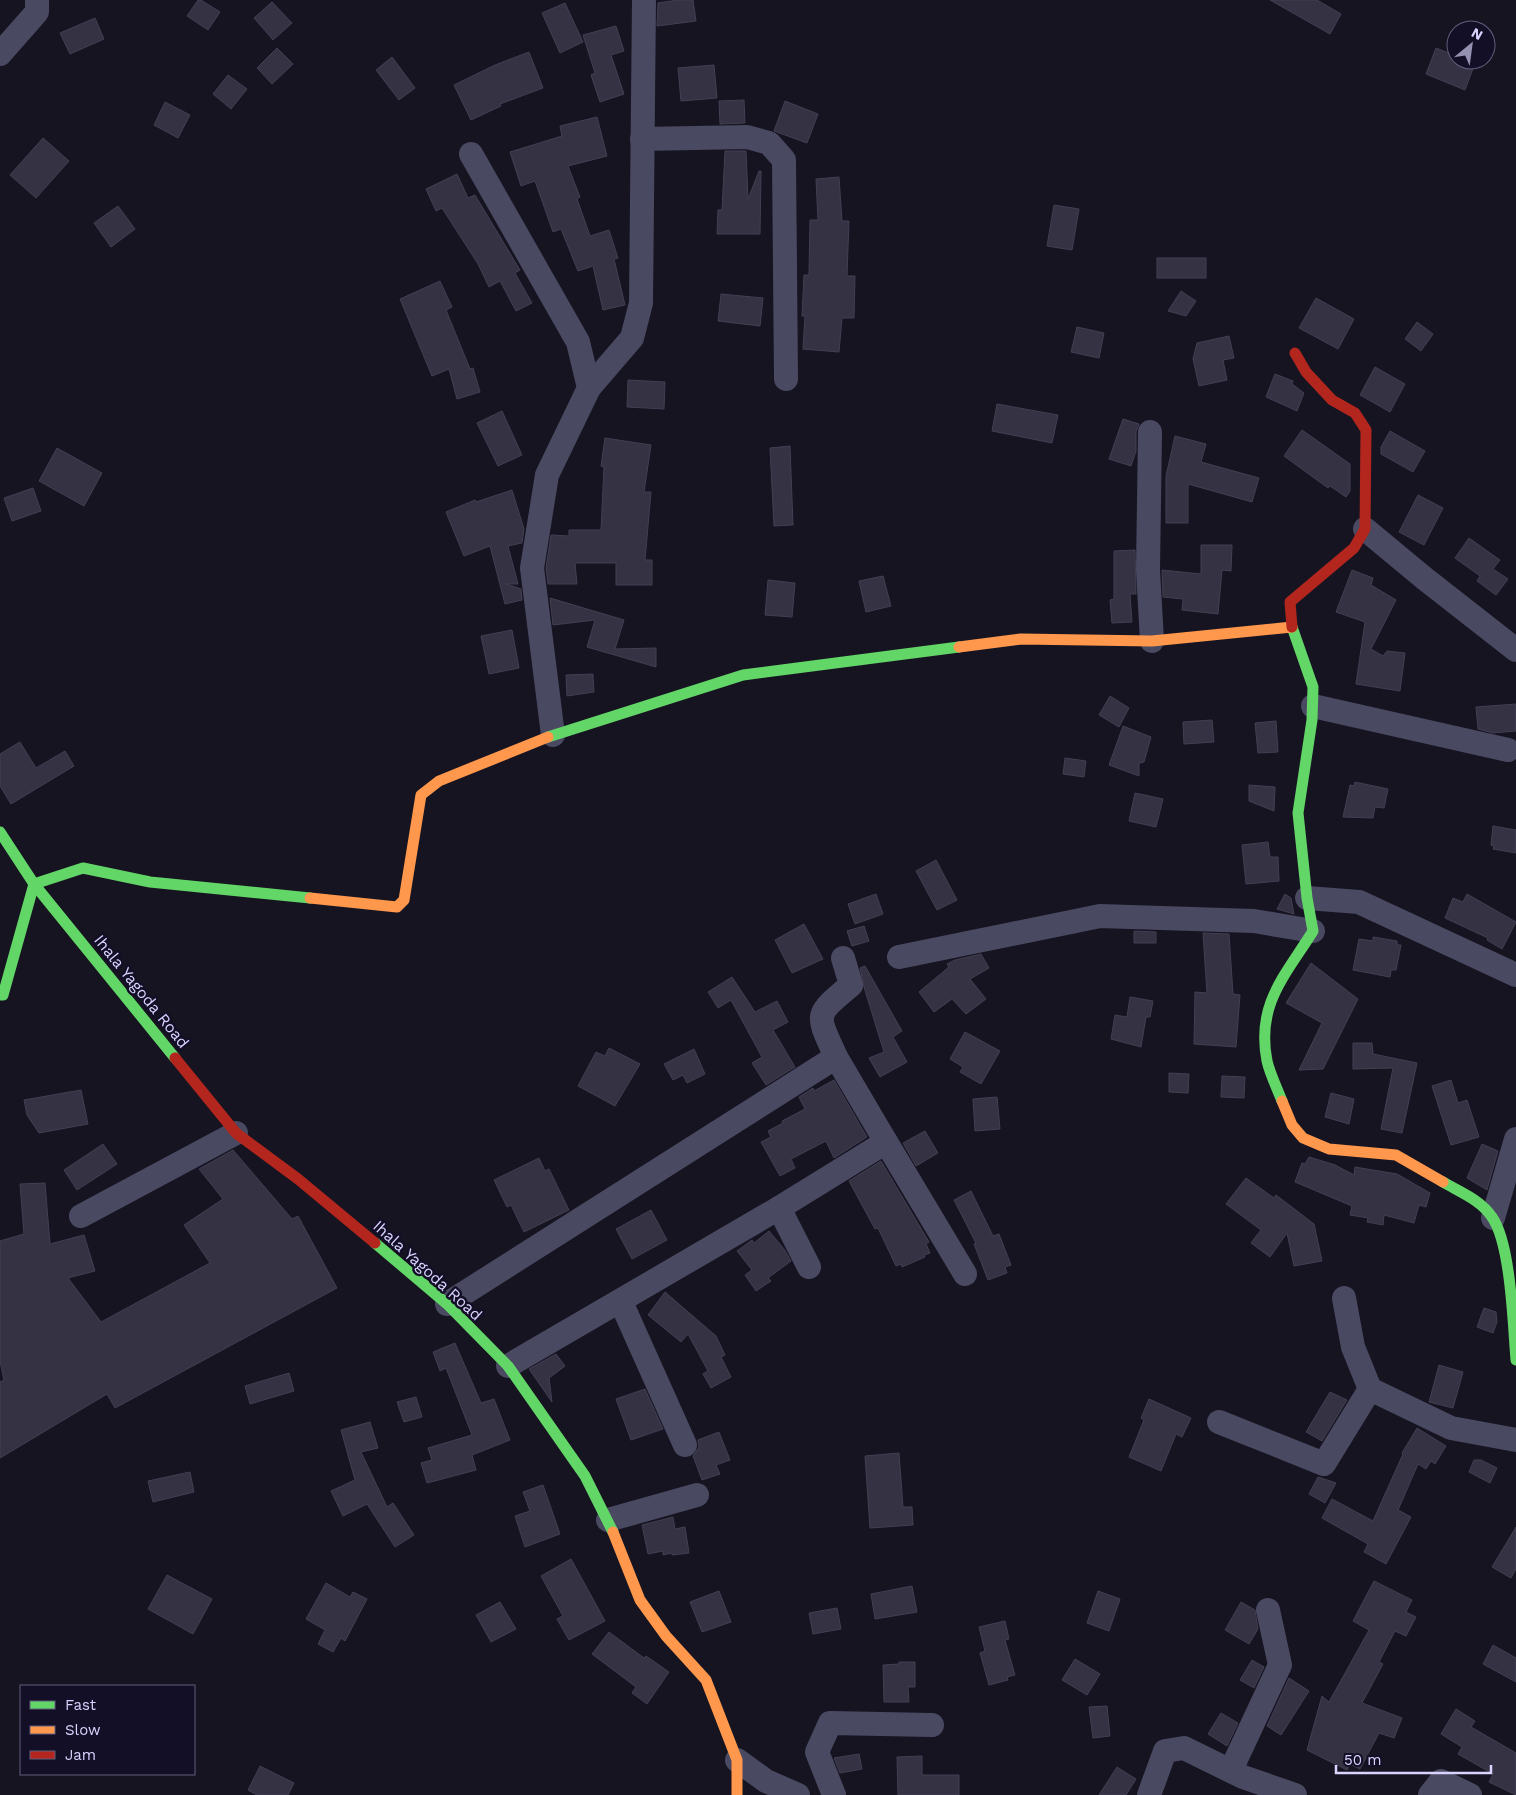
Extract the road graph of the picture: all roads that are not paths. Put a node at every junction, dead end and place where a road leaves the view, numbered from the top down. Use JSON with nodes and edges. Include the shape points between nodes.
{"nodes":[{"id":1,"x":37,"y":0,"type":"edge"},
{"id":2,"x":644,"y":0,"type":"edge"},
{"id":3,"x":0,"y":54,"type":"edge"},
{"id":4,"x":642,"y":140,"type":"junction"},
{"id":5,"x":471,"y":154,"type":"dead end"},
{"id":6,"x":1295,"y":353,"type":"dead end"},
{"id":7,"x":786,"y":379,"type":"dead end"},
{"id":8,"x":589,"y":388,"type":"junction"},
{"id":9,"x":1150,"y":432,"type":"dead end"},
{"id":10,"x":1364,"y":529,"type":"junction"},
{"id":11,"x":1292,"y":627,"type":"junction"},
{"id":12,"x":1152,"y":641,"type":"junction"},
{"id":13,"x":1516,"y":650,"type":"edge"},
{"id":14,"x":1313,"y":706,"type":"junction"},
{"id":15,"x":552,"y":734,"type":"junction"},
{"id":16,"x":1508,"y":750,"type":"dead end"},
{"id":17,"x":0,"y":832,"type":"edge"},
{"id":18,"x":34,"y":884,"type":"junction"},
{"id":19,"x":1307,"y":898,"type":"junction"},
{"id":20,"x":1313,"y":931,"type":"junction"},
{"id":21,"x":899,"y":957,"type":"dead end"},
{"id":22,"x":843,"y":958,"type":"dead end"},
{"id":23,"x":1516,"y":975,"type":"edge"},
{"id":24,"x":0,"y":995,"type":"edge"},
{"id":25,"x":836,"y":1056,"type":"junction"},
{"id":26,"x":236,"y":1133,"type":"junction"},
{"id":27,"x":1516,"y":1139,"type":"edge"},
{"id":28,"x":886,"y":1142,"type":"junction"},
{"id":29,"x":779,"y":1208,"type":"junction"},
{"id":30,"x":80,"y":1216,"type":"dead end"},
{"id":31,"x":1493,"y":1218,"type":"junction"},
{"id":32,"x":809,"y":1267,"type":"dead end"},
{"id":33,"x":965,"y":1274,"type":"dead end"},
{"id":34,"x":1344,"y":1298,"type":"dead end"},
{"id":35,"x":621,"y":1302,"type":"junction"},
{"id":36,"x":447,"y":1304,"type":"junction"},
{"id":37,"x":1516,"y":1360,"type":"edge"},
{"id":38,"x":508,"y":1366,"type":"junction"},
{"id":39,"x":1370,"y":1389,"type":"junction"},
{"id":40,"x":1218,"y":1422,"type":"dead end"},
{"id":41,"x":1516,"y":1440,"type":"edge"},
{"id":42,"x":685,"y":1445,"type":"dead end"},
{"id":43,"x":697,"y":1495,"type":"dead end"},
{"id":44,"x":608,"y":1520,"type":"junction"},
{"id":45,"x":1268,"y":1610,"type":"dead end"},
{"id":46,"x":932,"y":1725,"type":"dead end"},
{"id":47,"x":737,"y":1760,"type":"junction"},
{"id":48,"x":1237,"y":1781,"type":"edge"},
{"id":49,"x":737,"y":1795,"type":"edge"},
{"id":50,"x":798,"y":1795,"type":"edge"},
{"id":51,"x":834,"y":1795,"type":"edge"},
{"id":52,"x":1148,"y":1795,"type":"edge"},
{"id":53,"x":1296,"y":1795,"type":"edge"},
{"id":54,"x":1430,"y":1795,"type":"edge"},
{"id":55,"x":1470,"y":1795,"type":"edge"}],
"edges":[{"from":1,"to":3,"type":"street","via":[[36,12]]},
{"from":2,"to":4,"type":"street"},
{"from":4,"to":7,"type":"street","via":[[747,137],[769,142],[784,160]]},
{"from":4,"to":8,"type":"street","via":[[640,303],[632,338]]},
{"from":5,"to":8,"type":"street","via":[[578,342]]},
{"from":6,"to":10,"type":"street","via":[[1306,372],[1332,400],[1355,413],[1366,430]]},
{"from":8,"to":15,"type":"street","via":[[547,475],[532,568]]},
{"from":9,"to":12,"type":"street","via":[[1148,570]]},
{"from":10,"to":11,"type":"street","via":[[1354,548],[1290,602]]},
{"from":10,"to":13,"type":"street"},
{"from":11,"to":12,"type":"street"},
{"from":11,"to":14,"type":"street","via":[[1313,687]]},
{"from":12,"to":15,"type":"street","via":[[1021,639],[742,675]]},
{"from":14,"to":16,"type":"street"},
{"from":14,"to":19,"type":"street","via":[[1298,813]]},
{"from":15,"to":18,"type":"street","via":[[439,781],[421,795],[404,900],[397,907],[150,882],[82,868]]},
{"from":17,"to":18,"type":"street","name":"Ihala Yagoda Road"},
{"from":18,"to":24,"type":"street"},
{"from":18,"to":26,"type":"street","name":"Ihala Yagoda Road"},
{"from":19,"to":20,"type":"street"},
{"from":19,"to":23,"type":"street","via":[[1359,902]]},
{"from":20,"to":21,"type":"street","via":[[1254,921],[1100,916]]},
{"from":20,"to":31,"type":"street","via":[[1269,1001],[1264,1025],[1267,1062],[1292,1126],[1303,1138],[1329,1150],[1396,1155],[1479,1203]]},
{"from":22,"to":25,"type":"street","via":[[851,985],[824,1008],[820,1023]]},
{"from":25,"to":28,"type":"street"},
{"from":25,"to":36,"type":"street"},
{"from":26,"to":30,"type":"street"},
{"from":26,"to":36,"type":"street","name":"Ihala Yagoda Road","via":[[298,1179]]},
{"from":27,"to":31,"type":"street"},
{"from":28,"to":29,"type":"street"},
{"from":28,"to":33,"type":"street"},
{"from":29,"to":32,"type":"street"},
{"from":29,"to":35,"type":"street"},
{"from":31,"to":37,"type":"street","via":[[1506,1256]]},
{"from":34,"to":39,"type":"street","via":[[1353,1347]]},
{"from":35,"to":38,"type":"street"},
{"from":35,"to":42,"type":"street"},
{"from":36,"to":38,"type":"street","name":"Ihala Yagoda Road"},
{"from":38,"to":44,"type":"street","name":"Ihala Yagoda Road","via":[[585,1476]]},
{"from":39,"to":40,"type":"street","via":[[1324,1464]]},
{"from":39,"to":41,"type":"street","via":[[1451,1428]]},
{"from":43,"to":44,"type":"street"},
{"from":44,"to":47,"type":"street","name":"Ihala Yagoda Road","via":[[640,1600],[666,1636],[706,1680]]},
{"from":45,"to":48,"type":"street","via":[[1280,1665]]},
{"from":46,"to":51,"type":"street","via":[[830,1723],[817,1752]]},
{"from":47,"to":49,"type":"street","name":"Ihala Yagoda Road"},
{"from":47,"to":50,"type":"street","via":[[766,1781]]},
{"from":48,"to":52,"type":"street","via":[[1184,1748],[1165,1751]]},
{"from":48,"to":53,"type":"street"},
{"from":54,"to":55,"type":"street","via":[[1441,1781]]}]}
